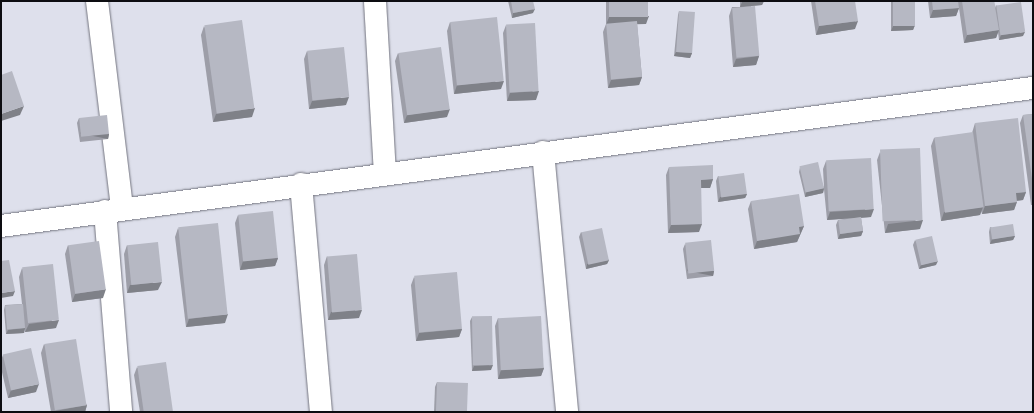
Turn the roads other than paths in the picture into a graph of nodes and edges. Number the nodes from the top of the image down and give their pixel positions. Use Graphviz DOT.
graph roads {
  1 [pos="97,1"];
  2 [pos="375,1"];
  3 [pos="1033,88"];
  4 [pos="543,152"];
  5 [pos="385,173"];
  6 [pos="300,184"];
  7 [pos="114,209"];
  8 [pos="1,226"];
  9 [pos="121,412"];
  10 [pos="321,412"];
  11 [pos="566,412"];
  1 -- 7 [label="street"];
  2 -- 5 [label="street"];
  3 -- 4 [label="street"];
  4 -- 5 [label="street"];
  4 -- 11 [label="street"];
  5 -- 6 [label="street"];
  6 -- 7 [label="street"];
  6 -- 10 [label="street"];
  7 -- 8 [label="street"];
  7 -- 9 [label="street"];
}
